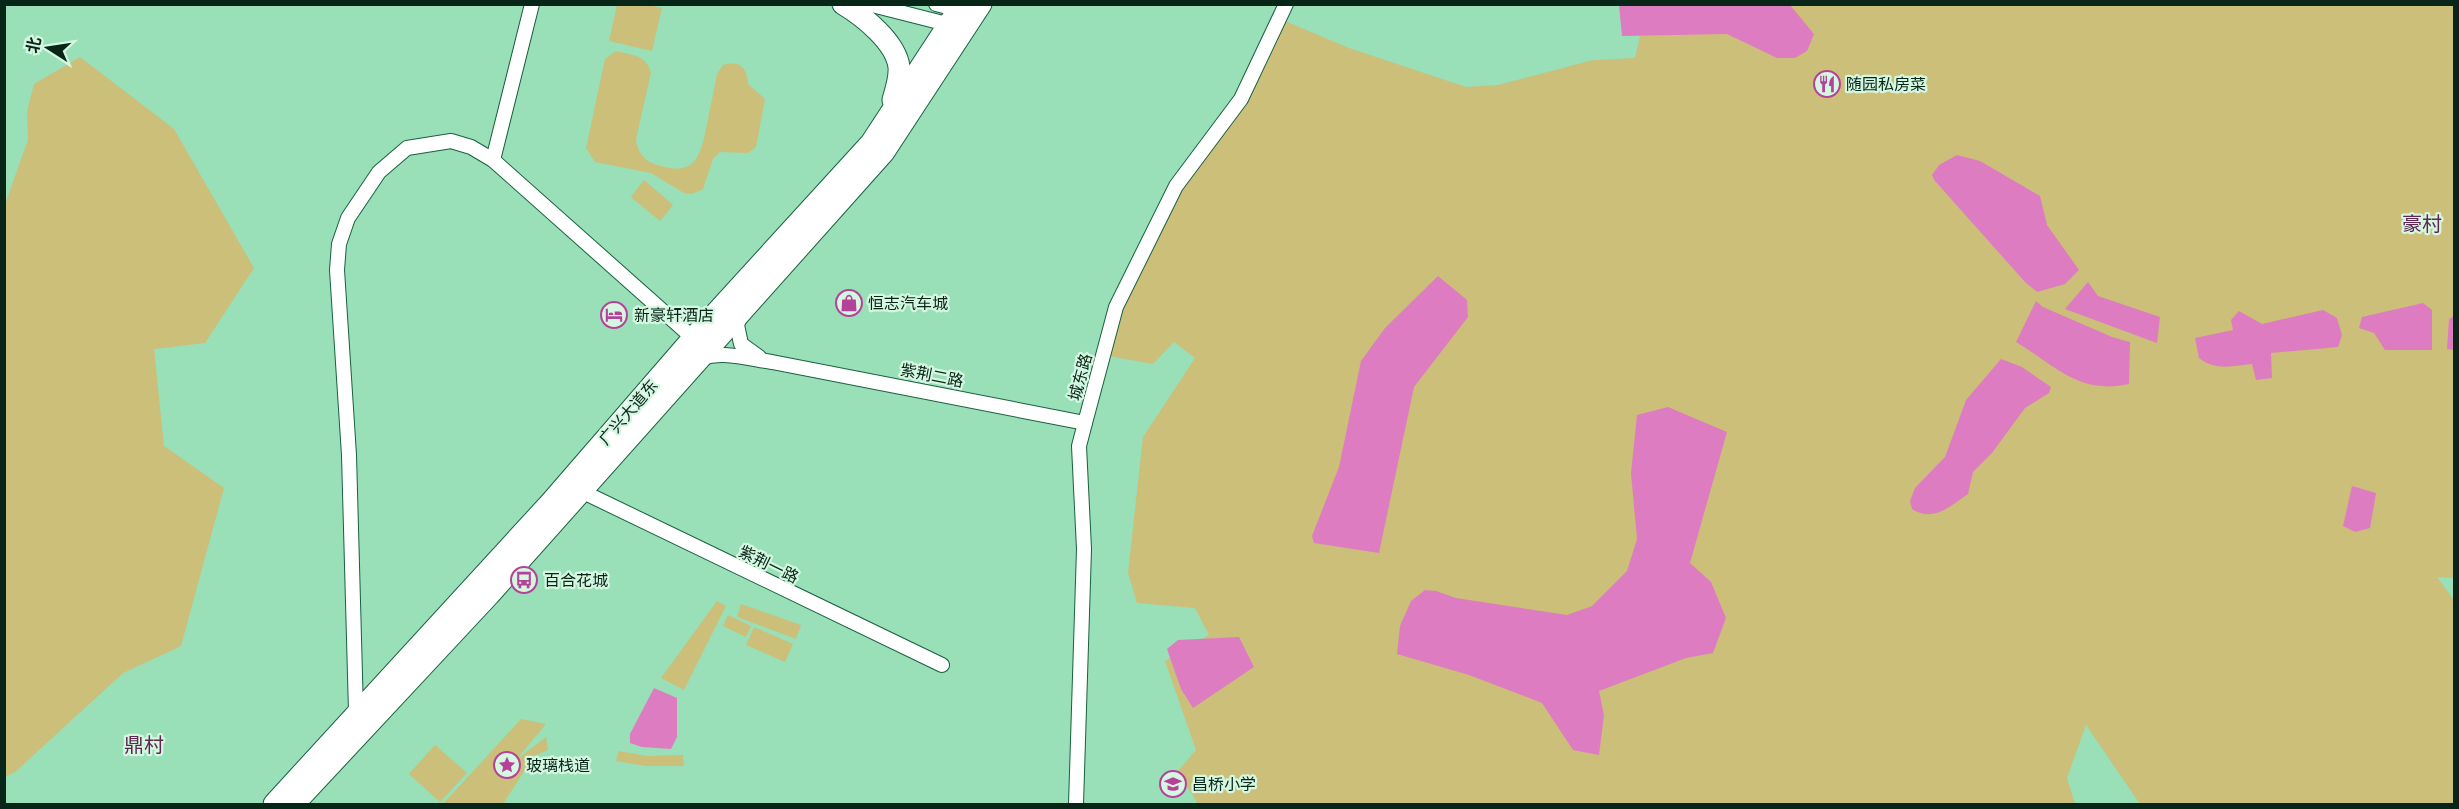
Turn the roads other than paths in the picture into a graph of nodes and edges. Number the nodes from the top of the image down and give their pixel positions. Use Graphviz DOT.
graph roads {
  1 [pos="532,4"];
  2 [pos="843,4"];
  3 [pos="868,4"];
  4 [pos="936,4"];
  5 [pos="981,4"];
  6 [pos="1286,4"];
  7 [pos="957,13"];
  8 [pos="887,116"];
  9 [pos="493,160"];
  10 [pos="744,307"];
  11 [pos="693,338"];
  12 [pos="694,362"];
  13 [pos="772,362"];
  14 [pos="1085,423"];
  15 [pos="581,492"];
  16 [pos="942,665"];
  17 [pos="356,712"];
  18 [pos="274,804"];
  19 [pos="294,804"];
  20 [pos="1076,804"];
  1 -- 9 [label="street"];
  2 -- 8 [label="highway"];
  3 -- 7 [label="street"];
  4 -- 7 [label="street"];
  5 -- 10 [label="highway, 广兴大道东"];
  6 -- 14 [label="street, 城东路"];
  7 -- 8 [label="highway, 广兴大道东"];
  8 -- 11 [label="highway, 广兴大道东"];
  9 -- 11 [label="street"];
  9 -- 17 [label="street"];
  10 -- 12 [label="highway, 广兴大道东"];
  10 -- 13 [label="street, 紫荆二路"];
  11 -- 17 [label="highway, 广兴大道东"];
  12 -- 13 [label="street, 紫荆二路"];
  12 -- 15 [label="highway, 广兴大道东"];
  13 -- 14 [label="street, 紫荆二路"];
  14 -- 20 [label="street, 城东路"];
  15 -- 16 [label="street, 紫荆一路"];
  15 -- 19 [label="highway, 广兴大道东"];
  17 -- 18 [label="highway, 广兴大道东"];
}
